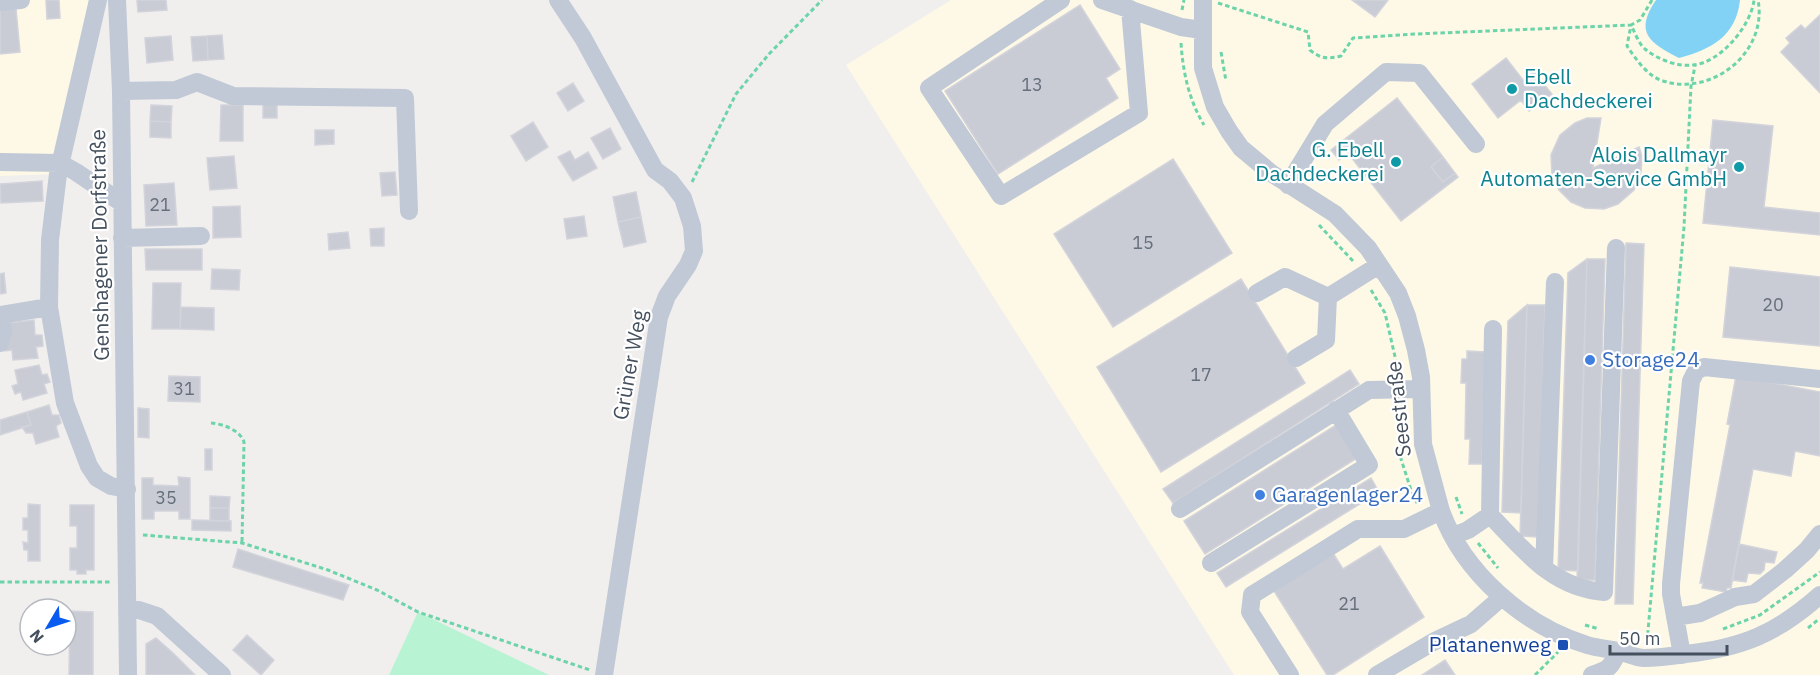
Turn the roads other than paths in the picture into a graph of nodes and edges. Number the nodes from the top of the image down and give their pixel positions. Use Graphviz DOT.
graph roads {
  1 [pos="21,0"];
  2 [pos="98,0"];
  3 [pos="117,0"];
  4 [pos="558,0"];
  5 [pos="1061,0"];
  6 [pos="1102,0"];
  7 [pos="1215,1"];
  8 [pos="0,2"];
  9 [pos="1130,9"];
  10 [pos="1202,30"];
  11 [pos="121,91"];
  12 [pos="1476,144"];
  13 [pos="0,162"];
  14 [pos="60,163"];
  15 [pos="1288,185"];
  16 [pos="122,203"];
  17 [pos="409,211"];
  18 [pos="201,236"];
  19 [pos="122,238"];
  20 [pos="1616,248"];
  21 [pos="1379,265"];
  22 [pos="1556,282"];
  23 [pos="1257,293"];
  24 [pos="1328,297"];
  25 [pos="49,307"];
  26 [pos="0,315"];
  27 [pos="1493,329"];
  28 [pos="0,344"];
  29 [pos="1296,358"];
  30 [pos="1820,379"];
  31 [pos="1421,389"];
  32 [pos="1336,410"];
  33 [pos="127,489"];
  34 [pos="1180,509"];
  35 [pos="1440,511"];
  36 [pos="1490,515"];
  37 [pos="1461,533"];
  38 [pos="1820,534"];
  39 [pos="1211,563"];
  40 [pos="1544,568"];
  41 [pos="1820,595"];
  42 [pos="1502,597"];
  43 [pos="129,610"];
  44 [pos="1675,617"];
  45 [pos="1680,647"];
  46 [pos="1618,651"];
  47 [pos="598,673"];
  48 [pos="128,675"];
  49 [pos="222,675"];
  50 [pos="1290,675"];
  51 [pos="1377,675"];
  52 [pos="1592,675"];
  1 -- 8 [label="street"];
  2 -- 14 [label="street, Genshagener Dorfstraße"];
  3 -- 11 [label="street, Genshagener Dorfstraße"];
  4 -- 47 [label="street, Grüner Weg"];
  5 -- 9 [label="street"];
  6 -- 9 [label="street"];
  7 -- 10 [label="street, Seestraße"];
  9 -- 10 [label="street"];
  10 -- 15 [label="street, Seestraße"];
  11 -- 16 [label="street, Genshagener Dorfstraße"];
  11 -- 17 [label="street"];
  12 -- 15 [label="street"];
  13 -- 14 [label="street"];
  14 -- 16 [label="street"];
  14 -- 25 [label="street, Genshagener Dorfstraße"];
  15 -- 21 [label="street, Seestraße"];
  16 -- 19 [label="street, Genshagener Dorfstraße"];
  18 -- 19 [label="street"];
  19 -- 33 [label="street, Genshagener Dorfstraße"];
  20 -- 40 [label="street"];
  21 -- 24 [label="street"];
  21 -- 31 [label="street, Seestraße"];
  22 -- 40 [label="street"];
  23 -- 24 [label="street"];
  24 -- 29 [label="street"];
  25 -- 26 [label="street"];
  25 -- 33 [label="street, Genshagener Dorfstraße"];
  26 -- 28 [label="street"];
  27 -- 36 [label="street"];
  30 -- 44 [label="street"];
  31 -- 32 [label="street"];
  31 -- 35 [label="street, Seestraße"];
  32 -- 34 [label="street"];
  32 -- 39 [label="street"];
  33 -- 43 [label="street, Genshagener Dorfstraße"];
  35 -- 37 [label="street, Seestraße"];
  35 -- 50 [label="street"];
  36 -- 37 [label="street"];
  36 -- 40 [label="street"];
  37 -- 42 [label="street, Seestraße"];
  38 -- 44 [label="street"];
  41 -- 45 [label="street, Seestraße"];
  42 -- 46 [label="street, Seestraße"];
  42 -- 51 [label="street"];
  43 -- 48 [label="street, Genshagener Dorfstraße"];
  43 -- 49 [label="street"];
  44 -- 45 [label="street"];
  45 -- 46 [label="street, Seestraße"];
  46 -- 52 [label="street"];
}
